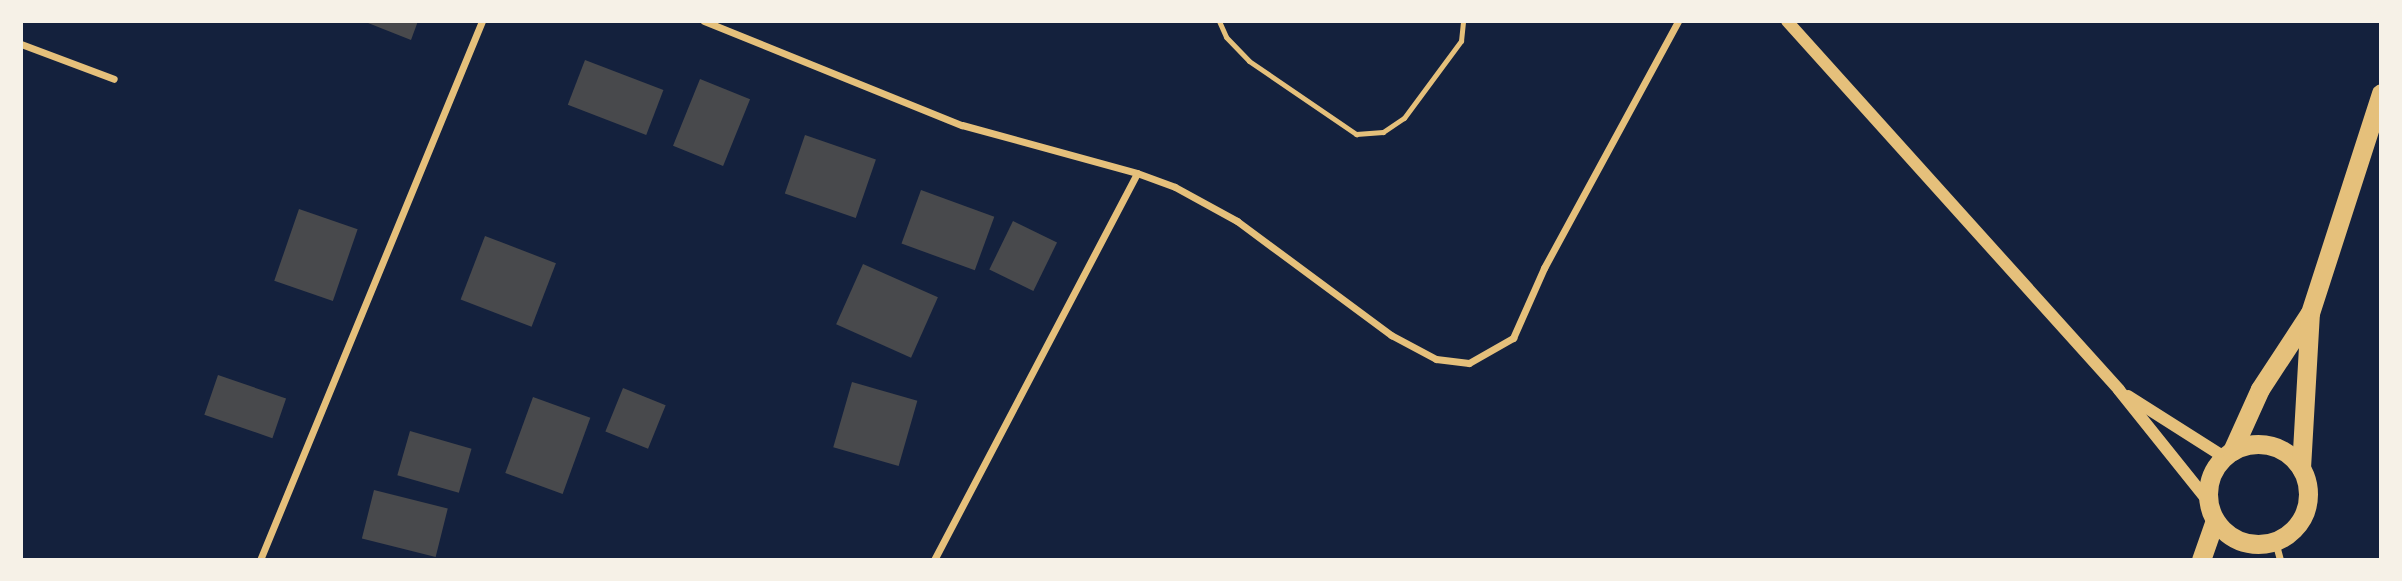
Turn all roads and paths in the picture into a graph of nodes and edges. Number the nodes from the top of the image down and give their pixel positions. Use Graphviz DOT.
graph roads {
  1 [pos="482,21"];
  2 [pos="704,21"];
  3 [pos="1219,21"];
  4 [pos="1464,21"];
  5 [pos="1678,21"];
  6 [pos="1787,21"];
  7 [pos="21,44"];
  8 [pos="114,79"];
  9 [pos="2381,93"];
  10 [pos="1137,173"];
  11 [pos="2310,313"];
  12 [pos="2119,390"];
  13 [pos="2228,454"];
  14 [pos="2301,468"];
  15 [pos="2211,511"];
  16 [pos="2273,548"];
  17 [pos="260,560"];
  18 [pos="934,560"];
  19 [pos="2201,560"];
  20 [pos="2252,560"];
  1 -- 17 [label="street"];
  2 -- 10 [label="street"];
  3 -- 4 [label="lane"];
  5 -- 10 [label="street"];
  6 -- 12 [label="street"];
  7 -- 8 [label="street"];
  9 -- 11 [label="highway"];
  10 -- 18 [label="street"];
  11 -- 13 [label="highway"];
  11 -- 14 [label="highway"];
  12 -- 13 [label="street"];
  12 -- 15 [label="street"];
  13 -- 14 [label="highway"];
  13 -- 15 [label="highway"];
  14 -- 16 [label="highway"];
  15 -- 16 [label="highway"];
  15 -- 19 [label="highway"];
  16 -- 20 [label="highway"];
}
